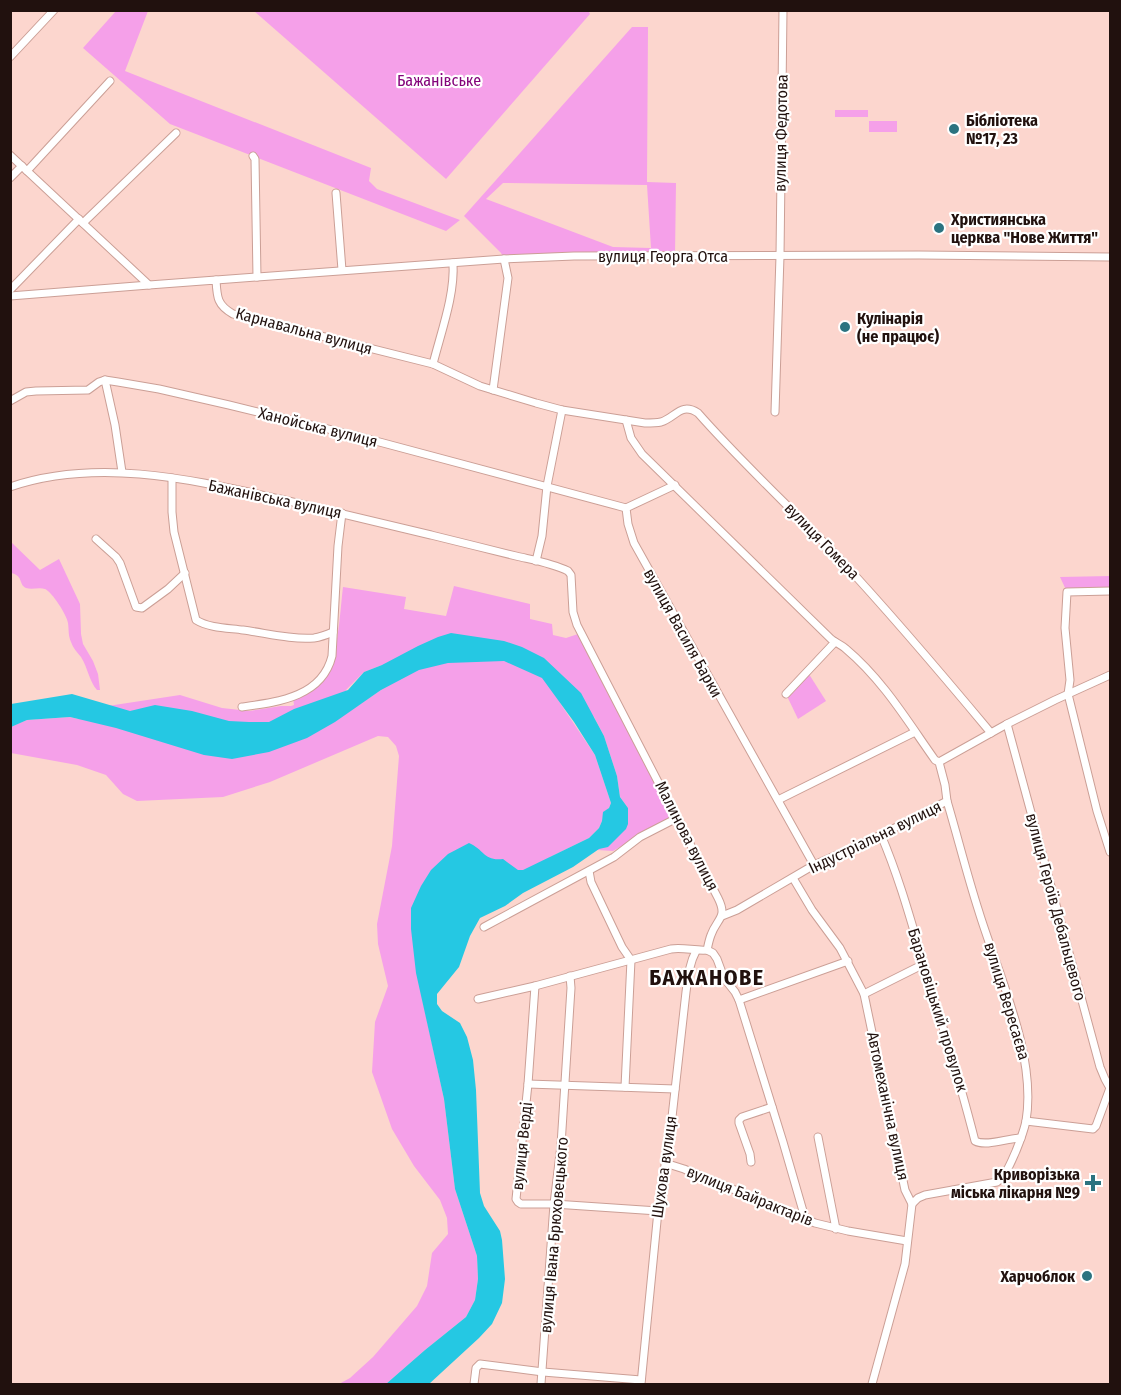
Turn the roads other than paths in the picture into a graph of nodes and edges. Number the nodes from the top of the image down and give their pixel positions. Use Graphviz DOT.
graph roads {
  1 [pos="54,10"];
  2 [pos="783,10"];
  3 [pos="10,57"];
  4 [pos="110,81"];
  5 [pos="176,133"];
  6 [pos="10,155"];
  7 [pos="253,156"];
  8 [pos="24,168"];
  9 [pos="10,178"];
  10 [pos="336,193"];
  11 [pos="81,221"];
  12 [pos="780,256"];
  13 [pos="1110,257"];
  14 [pos="504,259"];
  15 [pos="453,263"];
  16 [pos="342,270"];
  17 [pos="257,277"];
  18 [pos="216,280"];
  19 [pos="149,285"];
  20 [pos="10,290"];
  21 [pos="10,296"];
  22 [pos="433,364"];
  23 [pos="105,380"];
  24 [pos="493,390"];
  25 [pos="10,401"];
  26 [pos="562,410"];
  27 [pos="775,412"];
  28 [pos="626,420"];
  29 [pos="122,472"];
  30 [pos="172,478"];
  31 [pos="675,485"];
  32 [pos="547,486"];
  33 [pos="10,487"];
  34 [pos="626,508"];
  35 [pos="342,513"];
  36 [pos="96,539"];
  37 [pos="536,561"];
  38 [pos="185,573"];
  39 [pos="1110,591"];
  40 [pos="333,632"];
  41 [pos="835,642"];
  42 [pos="1110,675"];
  43 [pos="786,694"];
  44 [pos="1068,694"];
  45 [pos="242,708"];
  46 [pos="1007,724"];
  47 [pos="915,732"];
  48 [pos="991,733"];
  49 [pos="939,762"];
  50 [pos="778,800"];
  51 [pos="947,801"];
  52 [pos="676,818"];
  53 [pos="881,835"];
  54 [pos="1110,852"];
  55 [pos="814,865"];
  56 [pos="589,871"];
  57 [pos="793,878"];
  58 [pos="722,916"];
  59 [pos="484,927"];
  60 [pos="696,951"];
  61 [pos="708,951"];
  62 [pos="631,960"];
  63 [pos="848,961"];
  64 [pos="924,964"];
  65 [pos="570,976"];
  66 [pos="535,986"];
  67 [pos="864,994"];
  68 [pos="478,999"];
  69 [pos="739,1000"];
  70 [pos="528,1084"];
  71 [pos="566,1085"];
  72 [pos="625,1086"];
  73 [pos="1110,1088"];
  74 [pos="675,1089"];
  75 [pos="772,1107"];
  76 [pos="1026,1121"];
  77 [pos="818,1137"];
  78 [pos="1021,1138"];
  79 [pos="751,1162"];
  80 [pos="665,1163"];
  81 [pos="554,1204"];
  82 [pos="912,1204"];
  83 [pos="658,1211"];
  84 [pos="805,1218"];
  85 [pos="836,1229"];
  86 [pos="907,1241"];
  87 [pos="543,1372"];
  88 [pos="641,1382"];
  89 [pos="474,1384"];
  90 [pos="542,1384"];
  91 [pos="872,1384"];
  1 -- 3 [label="street"];
  2 -- 12 [label="street, вулиця Федотова"];
  4 -- 8 [label="street"];
  5 -- 11 [label="street"];
  6 -- 8 [label="street"];
  7 -- 17 [label="street"];
  8 -- 9 [label="street"];
  8 -- 11 [label="street"];
  10 -- 16 [label="street"];
  11 -- 19 [label="street"];
  11 -- 20 [label="street"];
  12 -- 13 [label="street, вулиця Георга Отса"];
  12 -- 14 [label="street, вулиця Георга Отса"];
  12 -- 27 [label="street, вулиця Федотова"];
  14 -- 15 [label="street, вулиця Георга Отса"];
  14 -- 24 [label="street"];
  15 -- 16 [label="street, вулиця Георга Отса"];
  15 -- 22 [label="street"];
  16 -- 17 [label="street, вулиця Георга Отса"];
  17 -- 18 [label="street, вулиця Георга Отса"];
  18 -- 19 [label="street"];
  18 -- 22 [label="street, Карнавальна вулиця"];
  19 -- 21 [label="street"];
  22 -- 24 [label="street, Карнавальна вулиця"];
  23 -- 25 [label="street"];
  23 -- 29 [label="street"];
  23 -- 32 [label="street, Ханойська вулиця"];
  24 -- 26 [label="street, Карнавальна вулиця"];
  26 -- 28 [label="street, Карнавальна вулиця"];
  26 -- 32 [label="street"];
  28 -- 31 [label="street, Індустріальна вулиця"];
  28 -- 48 [label="street, вулиця Гомера"];
  29 -- 30 [label="street, Бажанівська вулиця"];
  29 -- 33 [label="street, Бажанівська вулиця"];
  30 -- 35 [label="street, Бажанівська вулиця"];
  30 -- 38 [label="street"];
  31 -- 34 [label="street"];
  31 -- 41 [label="street, Індустріальна вулиця"];
  32 -- 34 [label="street, Ханойська вулиця"];
  32 -- 37 [label="street"];
  34 -- 50 [label="street, вулиця Василя Барки"];
  35 -- 37 [label="street, Бажанівська вулиця"];
  35 -- 40 [label="street"];
  36 -- 38 [label="street"];
  37 -- 52 [label="street, Малинова вулиця"];
  38 -- 40 [label="street"];
  39 -- 44 [label="street"];
  40 -- 45 [label="street"];
  41 -- 43 [label="street"];
  41 -- 47 [label="street, Індустріальна вулиця"];
  42 -- 44 [label="street"];
  44 -- 46 [label="street"];
  44 -- 54 [label="street"];
  46 -- 48 [label="street"];
  46 -- 73 [label="street, вулиця Героїв Дебальцевого"];
  47 -- 49 [label="street, Індустріальна вулиця"];
  47 -- 50 [label="street"];
  48 -- 49 [label="street"];
  49 -- 51 [label="street, Індустріальна вулиця"];
  50 -- 55 [label="street, вулиця Василя Барки"];
  51 -- 53 [label="street, Індустріальна вулиця"];
  51 -- 76 [label="street, вулиця Вересаєва"];
  52 -- 56 [label="street"];
  52 -- 58 [label="street, Малинова вулиця"];
  53 -- 55 [label="street, Індустріальна вулиця"];
  53 -- 64 [label="street, Барановіцький провулок"];
  55 -- 57 [label="street, Індустріальна вулиця"];
  56 -- 59 [label="street"];
  56 -- 62 [label="street"];
  57 -- 58 [label="street, Індустріальна вулиця"];
  57 -- 63 [label="street, Автомеханічна вулиця"];
  58 -- 61 [label="street"];
  60 -- 61 [label="street"];
  60 -- 62 [label="street"];
  60 -- 74 [label="street, Шухова вулиця"];
  61 -- 69 [label="street"];
  62 -- 65 [label="street"];
  62 -- 72 [label="street"];
  63 -- 67 [label="street, Автомеханічна вулиця"];
  63 -- 69 [label="street"];
  64 -- 67 [label="street"];
  64 -- 78 [label="street, Барановіцький провулок"];
  65 -- 66 [label="street"];
  65 -- 71 [label="street, вулиця Івана Брюховецького"];
  66 -- 68 [label="street"];
  66 -- 70 [label="street, вулиця Верді"];
  67 -- 82 [label="street, Автомеханічна вулиця"];
  69 -- 75 [label="street"];
  70 -- 71 [label="street"];
  70 -- 81 [label="street, вулиця Верді"];
  71 -- 72 [label="street"];
  71 -- 81 [label="street, вулиця Івана Брюховецького"];
  72 -- 74 [label="street"];
  73 -- 76 [label="street"];
  74 -- 80 [label="street, Шухова вулиця"];
  75 -- 79 [label="street"];
  75 -- 84 [label="street"];
  76 -- 78 [label="street, вулиця Вересаєва"];
  77 -- 85 [label="street, вулиця Байрактарів"];
  78 -- 82 [label="street, вулиця Вересаєва"];
  80 -- 83 [label="street, Шухова вулиця"];
  80 -- 84 [label="street, вулиця Байрактарів"];
  81 -- 83 [label="street, вулиця Верді"];
  81 -- 87 [label="street, вулиця Івана Брюховецького"];
  82 -- 86 [label="street, Автомеханічна вулиця"];
  83 -- 88 [label="street, Шухова вулиця"];
  84 -- 85 [label="street, вулиця Байрактарів"];
  85 -- 86 [label="street, вулиця Байрактарів"];
  86 -- 91 [label="street, Автомеханічна вулиця"];
  87 -- 88 [label="street"];
  87 -- 89 [label="street"];
  87 -- 90 [label="street, вулиця Івана Брюховецького"];
}
